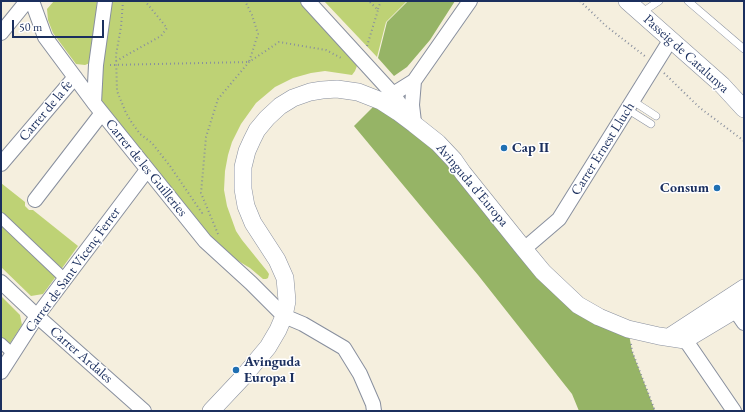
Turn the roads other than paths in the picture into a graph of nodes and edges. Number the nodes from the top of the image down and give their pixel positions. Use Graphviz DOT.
graph roads {
  1 [pos="27,1"];
  2 [pos="32,1"];
  3 [pos="105,1"];
  4 [pos="308,1"];
  5 [pos="470,1"];
  6 [pos="627,1"];
  7 [pos="659,1"];
  8 [pos="688,1"];
  9 [pos="641,12"];
  10 [pos="1,33"];
  11 [pos="671,39"];
  12 [pos="744,49"];
  13 [pos="75,77"];
  14 [pos="414,81"];
  15 [pos="722,85"];
  16 [pos="744,96"];
  17 [pos="387,98"];
  18 [pos="630,105"];
  19 [pos="98,108"];
  20 [pos="744,109"];
  21 [pos="656,116"];
  22 [pos="414,124"];
  23 [pos="651,124"];
  24 [pos="1,164"];
  25 [pos="147,170"];
  26 [pos="35,200"];
  27 [pos="1,218"];
  28 [pos="524,249"];
  29 [pos="65,279"];
  30 [pos="1,282"];
  31 [pos="744,288"];
  32 [pos="741,312"];
  33 [pos="37,316"];
  34 [pos="284,316"];
  35 [pos="673,336"];
  36 [pos="1,343"];
  37 [pos="13,354"];
  38 [pos="1,372"];
  39 [pos="144,411"];
  40 [pos="212,411"];
  41 [pos="374,411"];
  42 [pos="734,411"];
  1 -- 10 [label="street"];
  2 -- 13 [label="street, Carrer de les Guilleries"];
  3 -- 19 [label="street"];
  4 -- 17 [label="street"];
  5 -- 14 [label="street"];
  6 -- 9 [label="street, Passeig de Catalunya"];
  7 -- 9 [label="lane"];
  8 -- 12 [label="lane"];
  9 -- 11 [label="street, Passeig de Catalunya"];
  11 -- 15 [label="street, Passeig de Catalunya"];
  11 -- 18 [label="street, Carrer Ernest Lluch"];
  13 -- 19 [label="street, Carrer de les Guilleries"];
  13 -- 24 [label="street, Carrer de la fe"];
  14 -- 17 [label="street"];
  14 -- 22 [label="street"];
  15 -- 16 [label="street"];
  15 -- 20 [label="street, Passeig de Catalunya"];
  17 -- 22 [label="street, Avinguda d'Europa"];
  17 -- 34 [label="street, Avinguda d'Europa"];
  18 -- 21 [label="lane"];
  18 -- 23 [label="lane"];
  18 -- 28 [label="street, Carrer Ernest Lluch"];
  19 -- 25 [label="street, Carrer de les Guilleries"];
  19 -- 26 [label="street"];
  22 -- 28 [label="street, Avinguda d'Europa"];
  25 -- 29 [label="street, Carrer de Sant Vicenç Ferrer"];
  25 -- 34 [label="street, Carrer de les Guilleries"];
  27 -- 29 [label="street"];
  28 -- 35 [label="street, Avinguda d'Europa"];
  29 -- 33 [label="street, Carrer de Sant Vicenç Ferrer"];
  30 -- 33 [label="street, Carrer Ardales"];
  31 -- 35 [label="street"];
  32 -- 35 [label="street"];
  33 -- 37 [label="street, Carrer de Sant Vicenç Ferrer"];
  33 -- 39 [label="street, Carrer Ardales"];
  34 -- 40 [label="street, Avinguda d'Europa"];
  34 -- 41 [label="street"];
  35 -- 42 [label="street"];
  36 -- 37 [label="street"];
  37 -- 38 [label="street, Carrer de Sant Vicenç Ferrer"];
}
